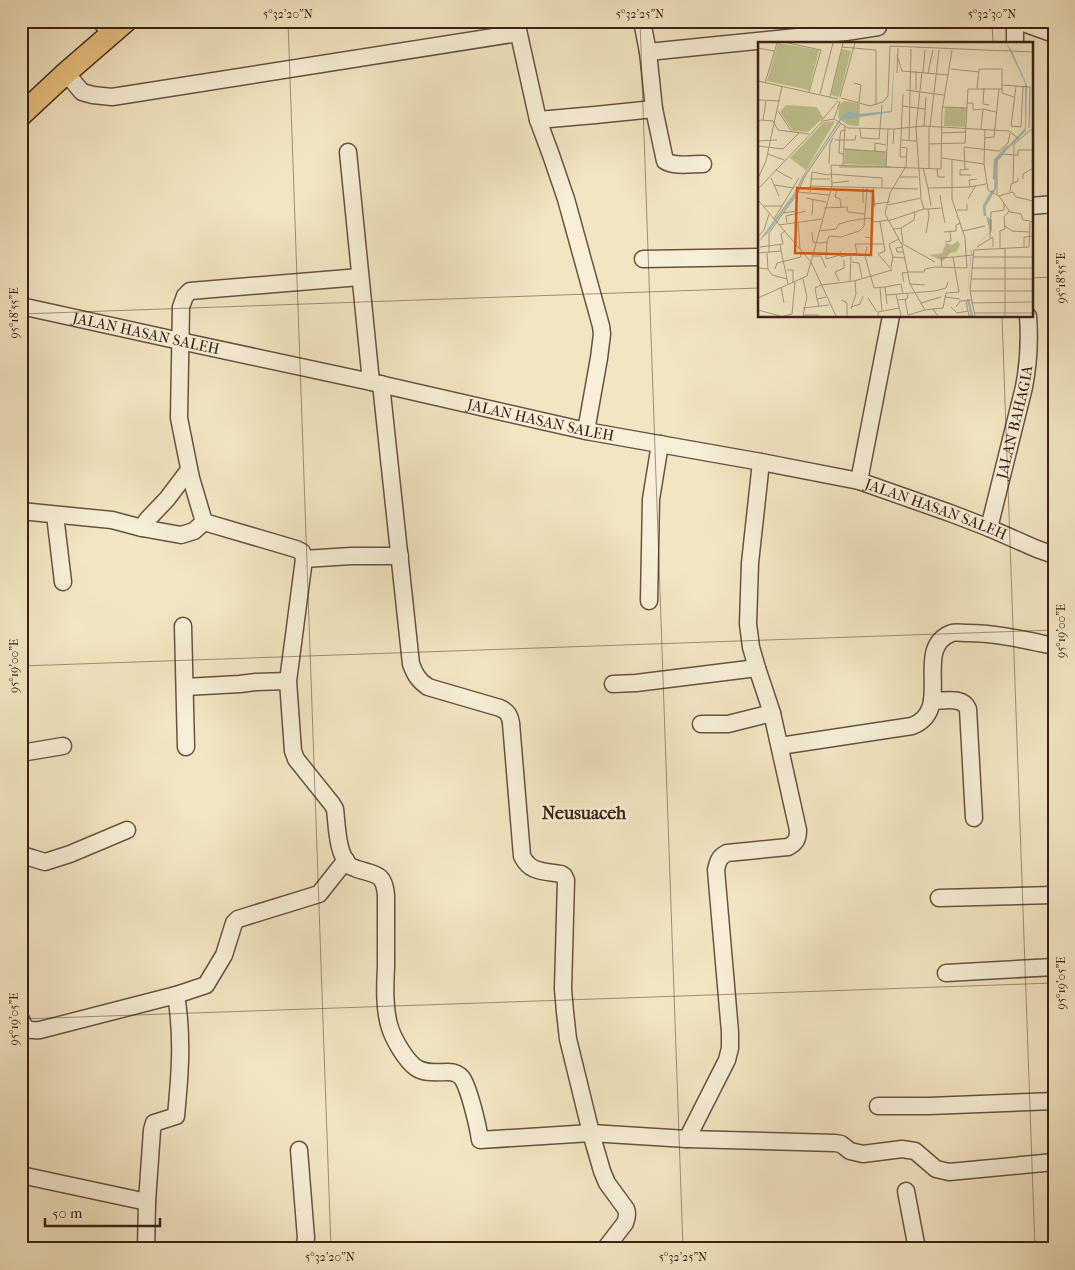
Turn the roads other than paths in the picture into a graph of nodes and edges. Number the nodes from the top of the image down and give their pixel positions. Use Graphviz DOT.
graph roads {
  1 [pos="642,21"];
  2 [pos="877,21"];
  3 [pos="1016,21"];
  4 [pos="113,25"];
  5 [pos="517,27"];
  6 [pos="1054,34"];
  7 [pos="1015,42"];
  8 [pos="648,52"];
  9 [pos="66,73"];
  10 [pos="23,107"];
  11 [pos="654,109"];
  12 [pos="538,120"];
  13 [pos="348,152"];
  14 [pos="703,164"];
  15 [pos="1054,204"];
  16 [pos="1032,206"];
  17 [pos="758,257"];
  18 [pos="643,259"];
  19 [pos="360,277"];
  20 [pos="21,306"];
  21 [pos="891,318"];
  22 [pos="1028,318"];
  23 [pos="180,341"];
  24 [pos="376,383"];
  25 [pos="586,430"];
  26 [pos="660,444"];
  27 [pos="761,462"];
  28 [pos="189,470"];
  29 [pos="859,481"];
  30 [pos="21,512"];
  31 [pos="55,515"];
  32 [pos="204,522"];
  33 [pos="142,528"];
  34 [pos="989,528"];
  35 [pos="1054,555"];
  36 [pos="400,556"];
  37 [pos="304,558"];
  38 [pos="64,582"];
  39 [pos="649,601"];
  40 [pos="183,626"];
  41 [pos="1054,646"];
  42 [pos="757,668"];
  43 [pos="288,681"];
  44 [pos="613,684"];
  45 [pos="184,687"];
  46 [pos="932,701"];
  47 [pos="772,713"];
  48 [pos="701,724"];
  49 [pos="63,746"];
  50 [pos="780,746"];
  51 [pos="186,747"];
  52 [pos="21,753"];
  53 [pos="974,818"];
  54 [pos="127,830"];
  55 [pos="21,856"];
  56 [pos="346,860"];
  57 [pos="1054,895"];
  58 [pos="939,898"];
  59 [pos="1054,967"];
  60 [pos="946,973"];
  61 [pos="176,995"];
  62 [pos="21,1019"];
  63 [pos="1054,1101"];
  64 [pos="878,1106"];
  65 [pos="591,1133"];
  66 [pos="687,1139"];
  67 [pos="299,1150"];
  68 [pos="1054,1162"];
  69 [pos="21,1175"];
  70 [pos="906,1191"];
  71 [pos="147,1202"];
  72 [pos="146,1249"];
  73 [pos="304,1249"];
  74 [pos="605,1249"];
  75 [pos="917,1249"];
  1 -- 8 [label="street"];
  2 -- 8 [label="street"];
  3 -- 6 [label="street"];
  3 -- 7 [label="street"];
  4 -- 9 [label="main road"];
  5 -- 9 [label="street"];
  5 -- 12 [label="street"];
  8 -- 11 [label="street"];
  9 -- 10 [label="main road"];
  11 -- 12 [label="street"];
  11 -- 14 [label="street"];
  12 -- 25 [label="street"];
  13 -- 19 [label="street"];
  15 -- 16 [label="street"];
  17 -- 18 [label="street"];
  19 -- 23 [label="street"];
  19 -- 24 [label="street"];
  20 -- 23 [label="street, JALAN HASAN SALEH"];
  21 -- 29 [label="street"];
  22 -- 34 [label="street, JALAN BAHAGIA"];
  23 -- 24 [label="street, JALAN HASAN SALEH"];
  23 -- 28 [label="street"];
  24 -- 25 [label="street, JALAN HASAN SALEH"];
  24 -- 36 [label="street"];
  25 -- 26 [label="street, JALAN HASAN SALEH"];
  26 -- 27 [label="street, JALAN HASAN SALEH"];
  26 -- 39 [label="street"];
  27 -- 29 [label="street, JALAN HASAN SALEH"];
  27 -- 42 [label="street"];
  28 -- 32 [label="street"];
  28 -- 33 [label="street"];
  29 -- 34 [label="street, JALAN HASAN SALEH"];
  30 -- 31 [label="street"];
  31 -- 33 [label="street"];
  31 -- 38 [label="street"];
  32 -- 33 [label="street"];
  32 -- 37 [label="street"];
  34 -- 35 [label="street, JALAN HASAN SALEH"];
  36 -- 37 [label="street"];
  36 -- 65 [label="street"];
  37 -- 43 [label="street"];
  40 -- 45 [label="street"];
  41 -- 46 [label="street"];
  42 -- 44 [label="street"];
  42 -- 47 [label="street"];
  43 -- 45 [label="street"];
  43 -- 56 [label="street"];
  45 -- 51 [label="street"];
  46 -- 50 [label="street"];
  46 -- 53 [label="street"];
  47 -- 48 [label="street"];
  47 -- 50 [label="street"];
  49 -- 52 [label="street"];
  50 -- 66 [label="street"];
  54 -- 55 [label="street"];
  56 -- 61 [label="street"];
  56 -- 65 [label="street"];
  57 -- 58 [label="street"];
  59 -- 60 [label="street"];
  61 -- 62 [label="street"];
  61 -- 71 [label="street"];
  63 -- 64 [label="street"];
  65 -- 66 [label="street"];
  65 -- 74 [label="street"];
  66 -- 68 [label="street"];
  67 -- 73 [label="street"];
  69 -- 71 [label="street"];
  70 -- 75 [label="street"];
  71 -- 72 [label="street"];
}
